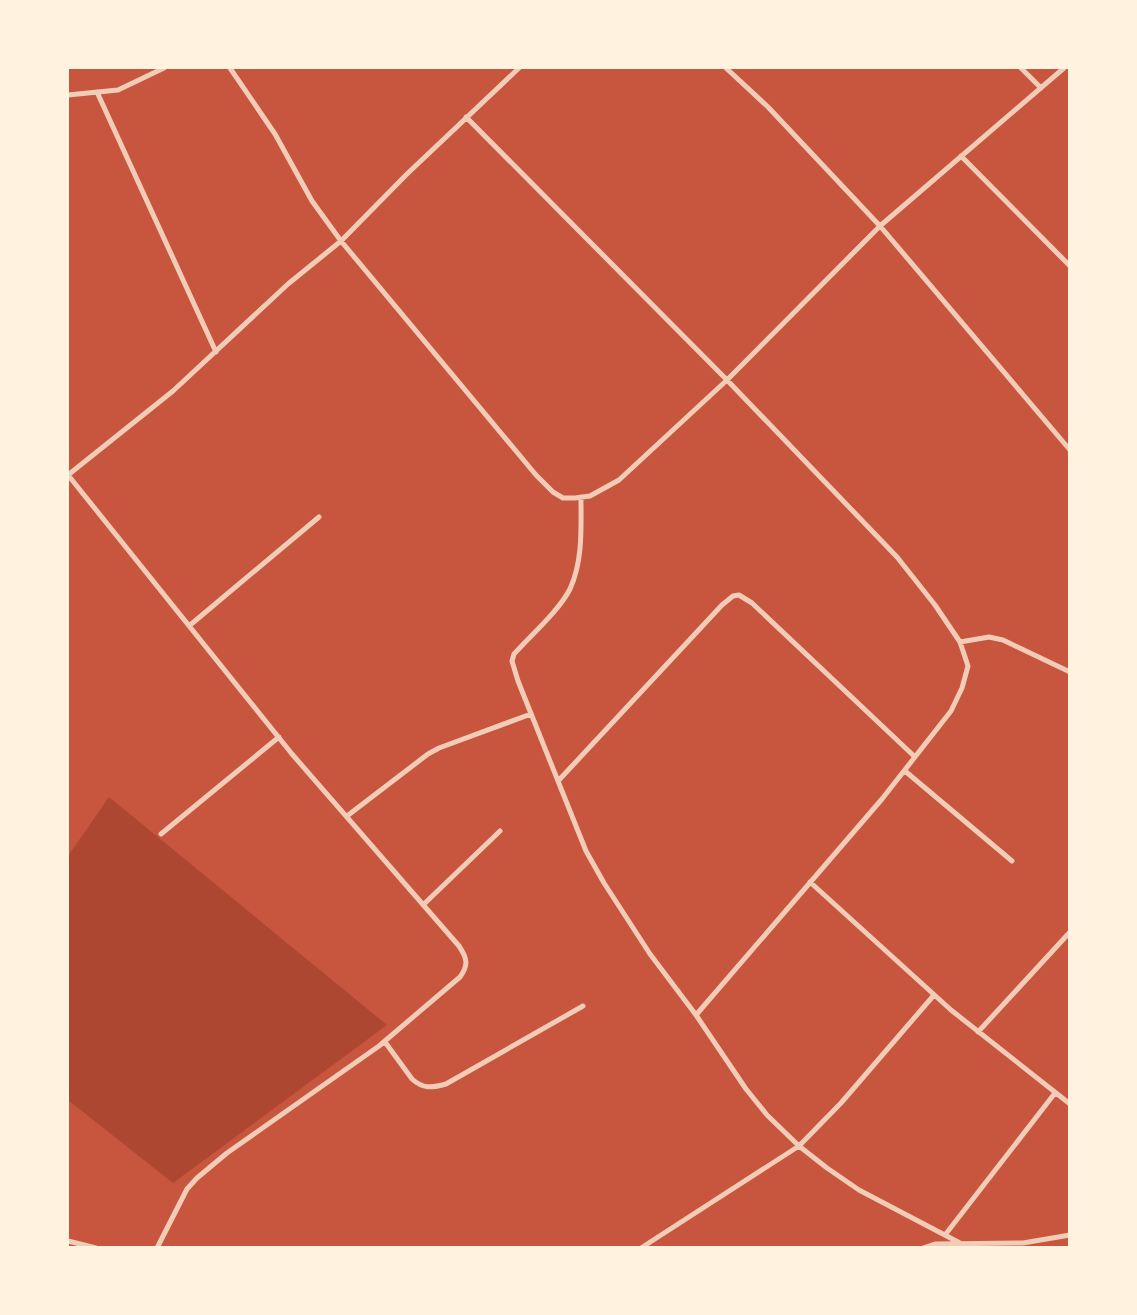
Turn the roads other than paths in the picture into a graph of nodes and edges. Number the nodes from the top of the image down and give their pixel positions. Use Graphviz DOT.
graph roads {
  1 [pos="164,68"];
  2 [pos="230,68"];
  3 [pos="519,68"];
  4 [pos="726,68"];
  5 [pos="1021,68"];
  6 [pos="1064,68"];
  7 [pos="1041,88"];
  8 [pos="97,92"];
  9 [pos="68,95"];
  10 [pos="466,117"];
  11 [pos="961,156"];
  12 [pos="880,226"];
  13 [pos="340,241"];
  14 [pos="1070,266"];
  15 [pos="216,352"];
  16 [pos="726,380"];
  17 [pos="1070,450"];
  18 [pos="68,475"];
  19 [pos="581,497"];
  20 [pos="319,518"];
  21 [pos="188,626"];
  22 [pos="960,642"];
  23 [pos="1070,672"];
  24 [pos="531,714"];
  25 [pos="279,737"];
  26 [pos="915,757"];
  27 [pos="905,771"];
  28 [pos="559,780"];
  29 [pos="347,816"];
  30 [pos="500,831"];
  31 [pos="161,834"];
  32 [pos="1012,861"];
  33 [pos="810,882"];
  34 [pos="423,905"];
  35 [pos="1070,932"];
  36 [pos="934,995"];
  37 [pos="583,1006"];
  38 [pos="696,1015"];
  39 [pos="978,1032"];
  40 [pos="385,1042"];
  41 [pos="1055,1093"];
  42 [pos="1070,1104"];
  43 [pos="799,1146"];
  44 [pos="945,1235"];
  45 [pos="1070,1235"];
  46 [pos="68,1241"];
  47 [pos="960,1244"];
  48 [pos="937,1246"];
  49 [pos="96,1248"];
  50 [pos="157,1248"];
  51 [pos="642,1248"];
  52 [pos="923,1248"];
  1 -- 8 [label="street"];
  2 -- 13 [label="street"];
  3 -- 10 [label="street"];
  4 -- 12 [label="street"];
  5 -- 7 [label="street"];
  6 -- 7 [label="street"];
  7 -- 11 [label="street"];
  8 -- 9 [label="street"];
  8 -- 15 [label="street"];
  10 -- 13 [label="street"];
  10 -- 16 [label="street"];
  11 -- 12 [label="street"];
  11 -- 14 [label="street"];
  12 -- 16 [label="street"];
  12 -- 17 [label="street"];
  13 -- 15 [label="street"];
  13 -- 19 [label="street"];
  15 -- 18 [label="street"];
  16 -- 19 [label="street"];
  16 -- 22 [label="street"];
  18 -- 21 [label="street"];
  19 -- 24 [label="street"];
  20 -- 21 [label="street"];
  21 -- 25 [label="street"];
  22 -- 23 [label="street"];
  22 -- 26 [label="street"];
  24 -- 28 [label="street"];
  24 -- 29 [label="street"];
  25 -- 29 [label="street"];
  25 -- 31 [label="street"];
  26 -- 27 [label="street"];
  26 -- 28 [label="street"];
  27 -- 32 [label="street"];
  27 -- 33 [label="street"];
  28 -- 38 [label="street"];
  29 -- 34 [label="street"];
  30 -- 34 [label="street"];
  33 -- 36 [label="street"];
  33 -- 38 [label="street"];
  34 -- 40 [label="street"];
  35 -- 39 [label="street"];
  36 -- 39 [label="street"];
  36 -- 43 [label="street"];
  37 -- 40 [label="street"];
  38 -- 43 [label="street"];
  39 -- 41 [label="street"];
  40 -- 50 [label="street"];
  41 -- 42 [label="street"];
  41 -- 44 [label="street"];
  43 -- 44 [label="street"];
  43 -- 51 [label="street"];
  44 -- 47 [label="street"];
  45 -- 47 [label="street"];
  46 -- 49 [label="street"];
  47 -- 48 [label="street"];
  48 -- 52 [label="street"];
}
